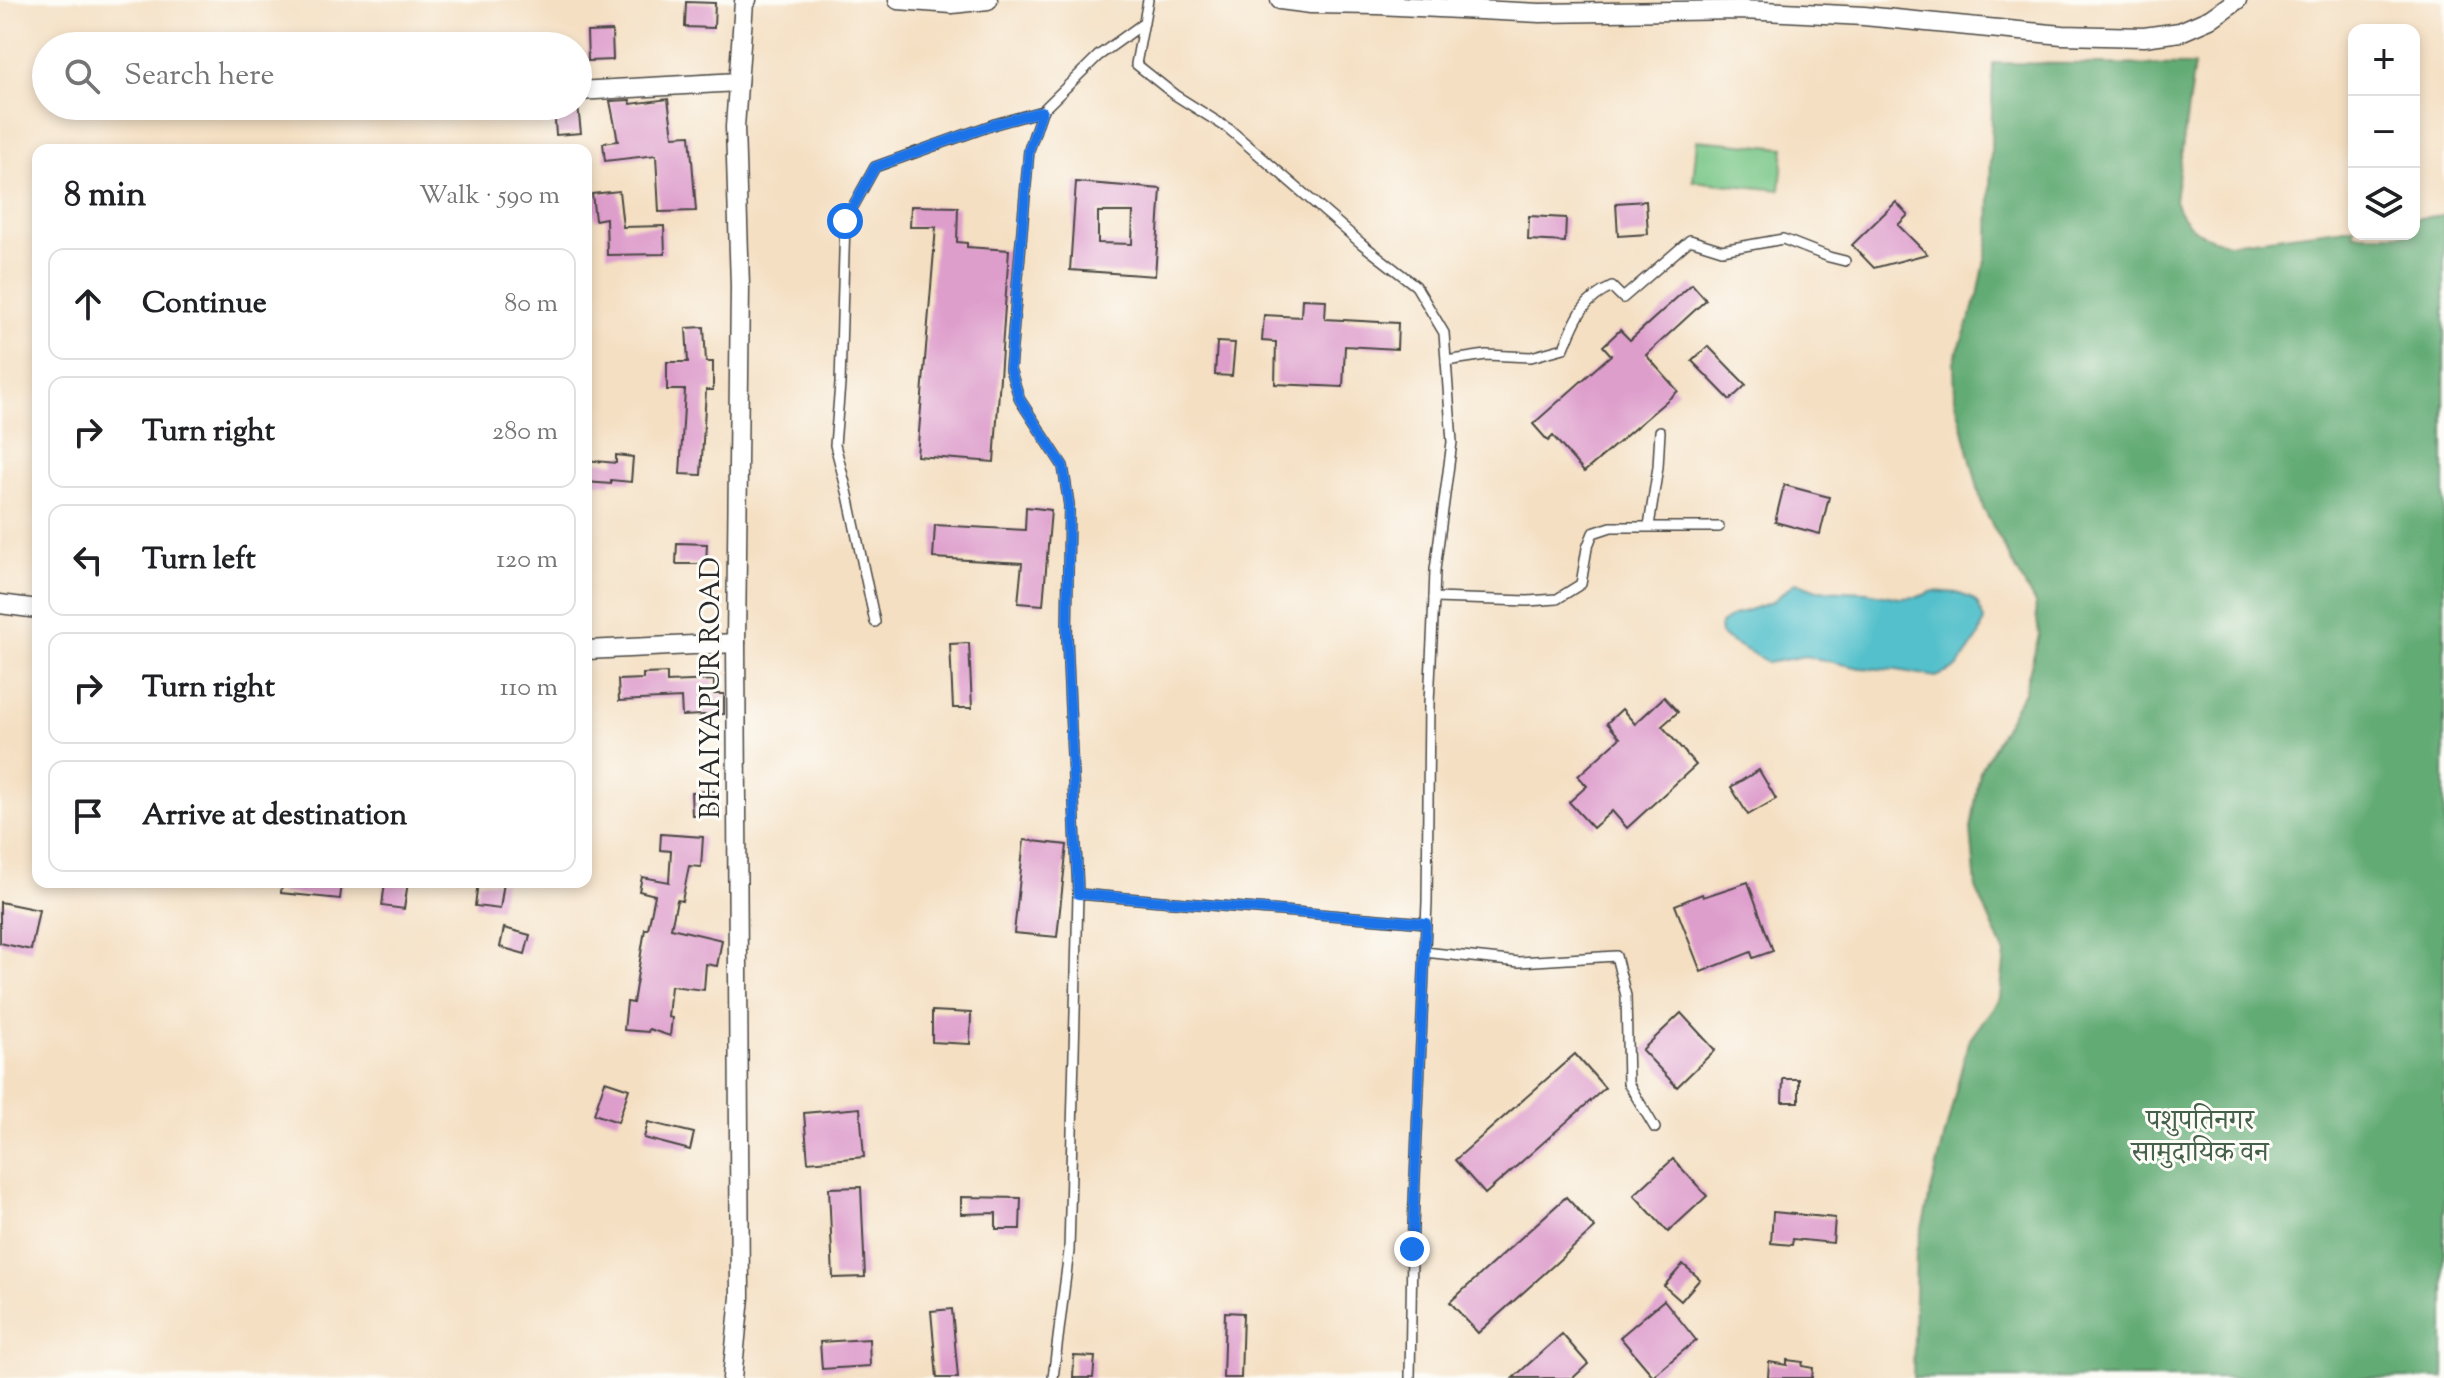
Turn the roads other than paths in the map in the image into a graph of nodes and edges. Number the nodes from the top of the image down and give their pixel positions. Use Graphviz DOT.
graph roads {
  1 [pos="747,0"];
  2 [pos="898,0"];
  3 [pos="988,0"];
  4 [pos="1148,0"];
  5 [pos="1280,0"];
  6 [pos="2237,0"];
  7 [pos="1378,2"];
  8 [pos="1144,23"];
  9 [pos="738,82"];
  10 [pos="592,90"];
  11 [pos="1042,111"];
  12 [pos="1845,261"];
  13 [pos="1446,361"];
  14 [pos="1660,431"];
  15 [pos="1649,526"];
  16 [pos="1719,527"];
  17 [pos="1434,598"];
  18 [pos="0,604"];
  19 [pos="32,608"];
  20 [pos="875,622"];
  21 [pos="736,643"];
  22 [pos="592,650"];
  23 [pos="1078,894"];
  24 [pos="1426,923"];
  25 [pos="1424,952"];
  26 [pos="1655,1128"];
  27 [pos="732,1378"];
  28 [pos="1053,1378"];
  29 [pos="1410,1378"];
  1 -- 9 [label="street, BHAIYAPUR ROAD"];
  2 -- 3 [label="street"];
  4 -- 8 [label="lane"];
  5 -- 7 [label="street"];
  6 -- 7 [label="street"];
  8 -- 11 [label="lane"];
  8 -- 13 [label="lane"];
  9 -- 10 [label="street"];
  9 -- 21 [label="street, BHAIYAPUR ROAD"];
  11 -- 20 [label="lane"];
  11 -- 23 [label="lane"];
  12 -- 13 [label="lane"];
  13 -- 17 [label="lane"];
  14 -- 15 [label="lane"];
  15 -- 16 [label="lane"];
  15 -- 17 [label="lane"];
  17 -- 24 [label="lane"];
  18 -- 19 [label="street"];
  21 -- 22 [label="street"];
  21 -- 27 [label="street, BHAIYAPUR ROAD"];
  23 -- 24 [label="lane"];
  23 -- 28 [label="lane"];
  24 -- 25 [label="lane"];
  25 -- 26 [label="lane"];
  25 -- 29 [label="lane"];
}
